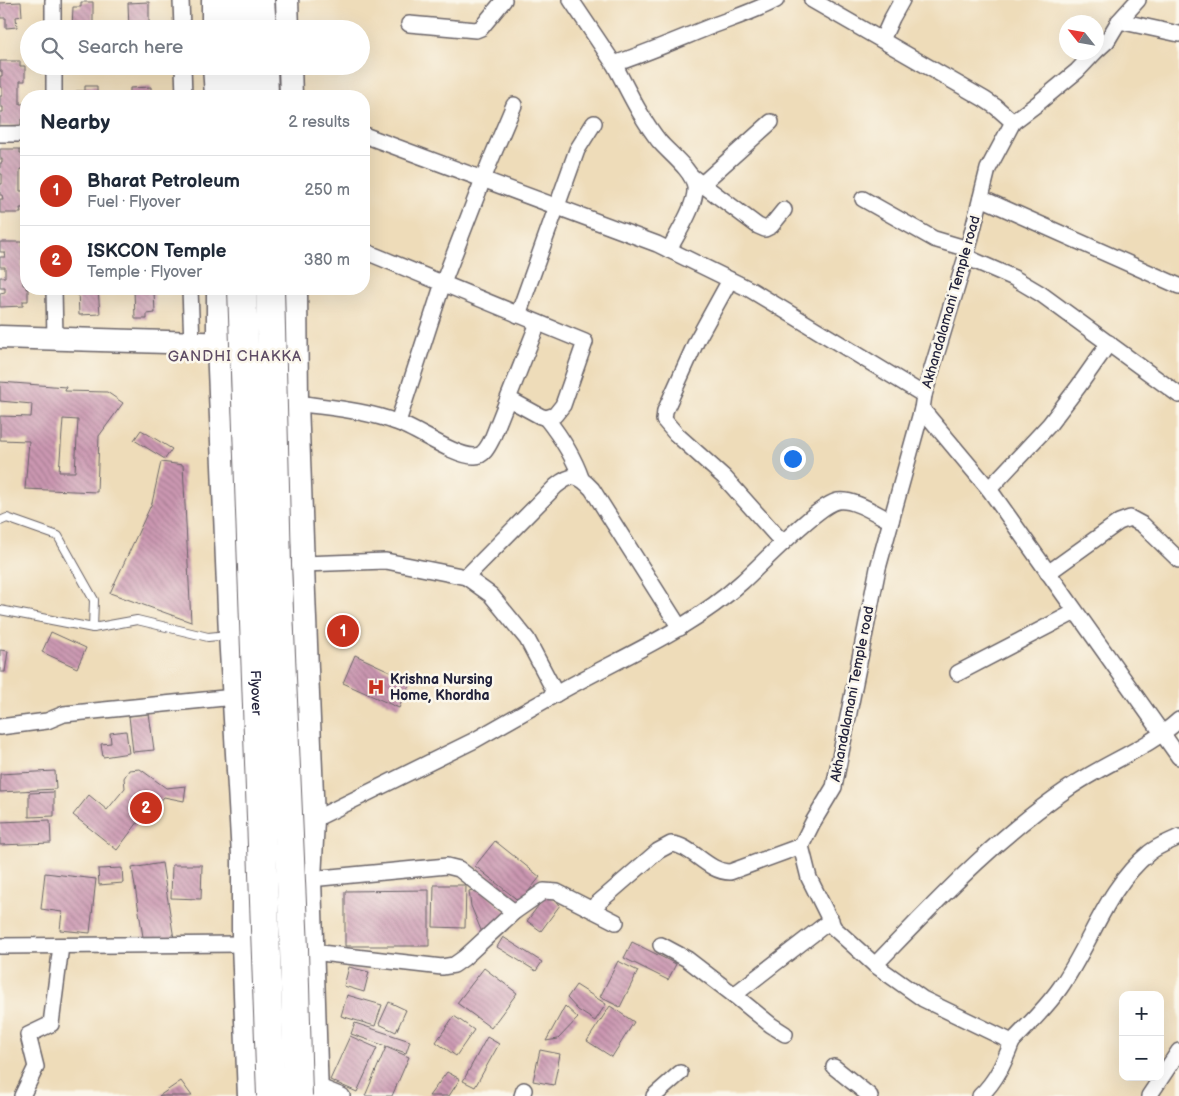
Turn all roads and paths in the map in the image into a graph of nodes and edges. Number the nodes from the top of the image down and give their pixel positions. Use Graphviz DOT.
graph roads {
  1 [pos="53,0"];
  2 [pos="181,0"];
  3 [pos="212,0"];
  4 [pos="234,0"];
  5 [pos="260,0"];
  6 [pos="287,0"];
  7 [pos="504,0"];
  8 [pos="571,0"];
  9 [pos="776,0"];
  10 [pos="812,0"];
  11 [pos="902,0"];
  12 [pos="1138,0"];
  13 [pos="53,20"];
  14 [pos="182,20"];
  15 [pos="213,20"];
  16 [pos="235,20"];
  17 [pos="261,20"];
  18 [pos="288,20"];
  19 [pos="1119,21"];
  20 [pos="409,24"];
  21 [pos="1179,34"];
  22 [pos="882,40"];
  23 [pos="1104,44"];
  24 [pos="1088,60"];
  25 [pos="614,64"];
  26 [pos="54,75"];
  27 [pos="183,75"];
  28 [pos="215,75"];
  29 [pos="236,75"];
  30 [pos="263,75"];
  31 [pos="290,75"];
  32 [pos="54,90"];
  33 [pos="184,90"];
  34 [pos="216,90"];
  35 [pos="237,90"];
  36 [pos="264,90"];
  37 [pos="291,90"];
  38 [pos="514,105"];
  39 [pos="771,122"];
  40 [pos="1013,122"];
  41 [pos="594,123"];
  42 [pos="0,134"];
  43 [pos="20,134"];
  44 [pos="370,137"];
  45 [pos="484,178"];
  46 [pos="697,180"];
  47 [pos="981,198"];
  48 [pos="863,199"];
  49 [pos="557,208"];
  50 [pos="784,210"];
  51 [pos="669,250"];
  52 [pos="370,253"];
  53 [pos="967,253"];
  54 [pos="730,280"];
  55 [pos="443,283"];
  56 [pos="1179,286"];
  57 [pos="54,295"];
  58 [pos="190,295"];
  59 [pos="218,295"];
  60 [pos="242,295"];
  61 [pos="270,295"];
  62 [pos="296,295"];
  63 [pos="518,315"];
  64 [pos="538,323"];
  65 [pos="0,337"];
  66 [pos="55,339"];
  67 [pos="296,341"];
  68 [pos="1109,343"];
  69 [pos="192,344"];
  70 [pos="218,345"];
  71 [pos="1179,395"];
  72 [pos="509,399"];
  73 [pos="923,402"];
  74 [pos="297,403"];
  75 [pos="546,418"];
  76 [pos="398,422"];
  77 [pos="580,478"];
  78 [pos="989,489"];
  79 [pos="0,521"];
  80 [pos="891,521"];
  81 [pos="783,543"];
  82 [pos="1179,560"];
  83 [pos="303,564"];
  84 [pos="1048,572"];
  85 [pos="466,577"];
  86 [pos="0,610"];
  87 [pos="1075,612"];
  88 [pos="94,628"];
  89 [pos="680,628"];
  90 [pos="230,634"];
  91 [pos="958,673"];
  92 [pos="556,694"];
  93 [pos="234,697"];
  94 [pos="1179,720"];
  95 [pos="0,727"];
  96 [pos="1164,734"];
  97 [pos="1179,757"];
  98 [pos="314,820"];
  99 [pos="1179,837"];
  100 [pos="801,846"];
  101 [pos="310,879"];
  102 [pos="591,909"];
  103 [pos="514,912"];
  104 [pos="831,920"];
  105 [pos="616,922"];
  106 [pos="243,944"];
  107 [pos="0,946"];
  108 [pos="61,946"];
  109 [pos="661,946"];
  110 [pos="312,952"];
  111 [pos="875,966"];
  112 [pos="734,995"];
  113 [pos="785,1034"];
  114 [pos="1012,1042"];
  115 [pos="1179,1051"];
  116 [pos="834,1067"];
  117 [pos="680,1073"];
  118 [pos="311,1093"];
  119 [pos="22,1096"];
  120 [pos="249,1096"];
  121 [pos="271,1096"];
  122 [pos="342,1096"];
  123 [pos="654,1096"];
  124 [pos="870,1096"];
  125 [pos="980,1096"];
  126 [pos="1149,1096"];
  1 -- 13 [label="street"];
  2 -- 14 [label="street"];
  3 -- 15 [label="street"];
  4 -- 16 [label="highway"];
  5 -- 17 [label="highway"];
  6 -- 18 [label="street"];
  7 -- 20 [label="street"];
  8 -- 25 [label="street"];
  9 -- 25 [label="street"];
  10 -- 22 [label="street"];
  11 -- 22 [label="street"];
  12 -- 19 [label="street, Akhandalamani Temple road"];
  19 -- 21 [label="street"];
  19 -- 23 [label="street, Akhandalamani Temple road"];
  22 -- 40 [label="street"];
  24 -- 40 [label="street, Akhandalamani Temple road"];
  25 -- 46 [label="street"];
  26 -- 32 [label="street"];
  27 -- 33 [label="street"];
  28 -- 34 [label="street"];
  29 -- 35 [label="highway"];
  30 -- 36 [label="highway"];
  31 -- 37 [label="street"];
  38 -- 45 [label="street"];
  39 -- 46 [label="street"];
  40 -- 47 [label="street, Akhandalamani Temple road"];
  41 -- 49 [label="street"];
  42 -- 43 [label="street"];
  44 -- 45 [label="street"];
  45 -- 49 [label="street"];
  45 -- 55 [label="street"];
  46 -- 50 [label="street"];
  46 -- 51 [label="street"];
  47 -- 53 [label="street, Akhandalamani Temple road"];
  47 -- 56 [label="street"];
  48 -- 53 [label="street"];
  49 -- 51 [label="street"];
  49 -- 63 [label="street"];
  51 -- 54 [label="street"];
  52 -- 55 [label="street"];
  53 -- 68 [label="street"];
  53 -- 73 [label="street, Akhandalamani Temple road"];
  54 -- 73 [label="street"];
  54 -- 81 [label="street"];
  55 -- 63 [label="street"];
  55 -- 76 [label="street"];
  57 -- 66 [label="street"];
  58 -- 69 [label="street"];
  59 -- 70 [label="street"];
  60 -- 121 [label="highway, Flyover, bridge"];
  61 -- 118 [label="highway, Flyover, bridge"];
  62 -- 67 [label="street"];
  63 -- 64 [label="street"];
  64 -- 72 [label="street"];
  64 -- 75 [label="street"];
  65 -- 66 [label="street"];
  66 -- 69 [label="street"];
  67 -- 70 [label="street"];
  67 -- 74 [label="street"];
  68 -- 71 [label="street"];
  68 -- 78 [label="street"];
  69 -- 70 [label="street"];
  70 -- 90 [label="street"];
  72 -- 75 [label="street"];
  72 -- 76 [label="street"];
  73 -- 78 [label="street"];
  73 -- 80 [label="street, Akhandalamani Temple road"];
  74 -- 76 [label="street"];
  74 -- 83 [label="street"];
  75 -- 77 [label="street"];
  77 -- 85 [label="street"];
  77 -- 89 [label="street"];
  78 -- 84 [label="street"];
  79 -- 88 [label="lane"];
  80 -- 81 [label="street"];
  80 -- 100 [label="street, Akhandalamani Temple road"];
  81 -- 89 [label="street"];
  82 -- 84 [label="street"];
  83 -- 85 [label="street"];
  83 -- 98 [label="street"];
  84 -- 87 [label="street"];
  85 -- 92 [label="street"];
  86 -- 88 [label="lane"];
  87 -- 91 [label="street"];
  87 -- 96 [label="street"];
  88 -- 90 [label="lane"];
  89 -- 92 [label="street"];
  90 -- 93 [label="street"];
  92 -- 98 [label="street"];
  93 -- 95 [label="street"];
  93 -- 106 [label="street"];
  94 -- 96 [label="street"];
  96 -- 97 [label="street"];
  96 -- 111 [label="street"];
  98 -- 101 [label="street"];
  99 -- 114 [label="street"];
  100 -- 102 [label="street"];
  100 -- 104 [label="street"];
  101 -- 103 [label="street"];
  101 -- 110 [label="street"];
  102 -- 103 [label="street"];
  102 -- 105 [label="street"];
  103 -- 110 [label="street"];
  104 -- 111 [label="street"];
  104 -- 112 [label="street"];
  106 -- 108 [label="street"];
  106 -- 120 [label="street"];
  107 -- 108 [label="street"];
  108 -- 119 [label="street"];
  109 -- 112 [label="street"];
  110 -- 118 [label="street"];
  111 -- 114 [label="street"];
  112 -- 113 [label="street"];
  114 -- 125 [label="street"];
  115 -- 126 [label="street"];
  116 -- 124 [label="street"];
  117 -- 123 [label="street"];
  118 -- 122 [label="street"];
}
